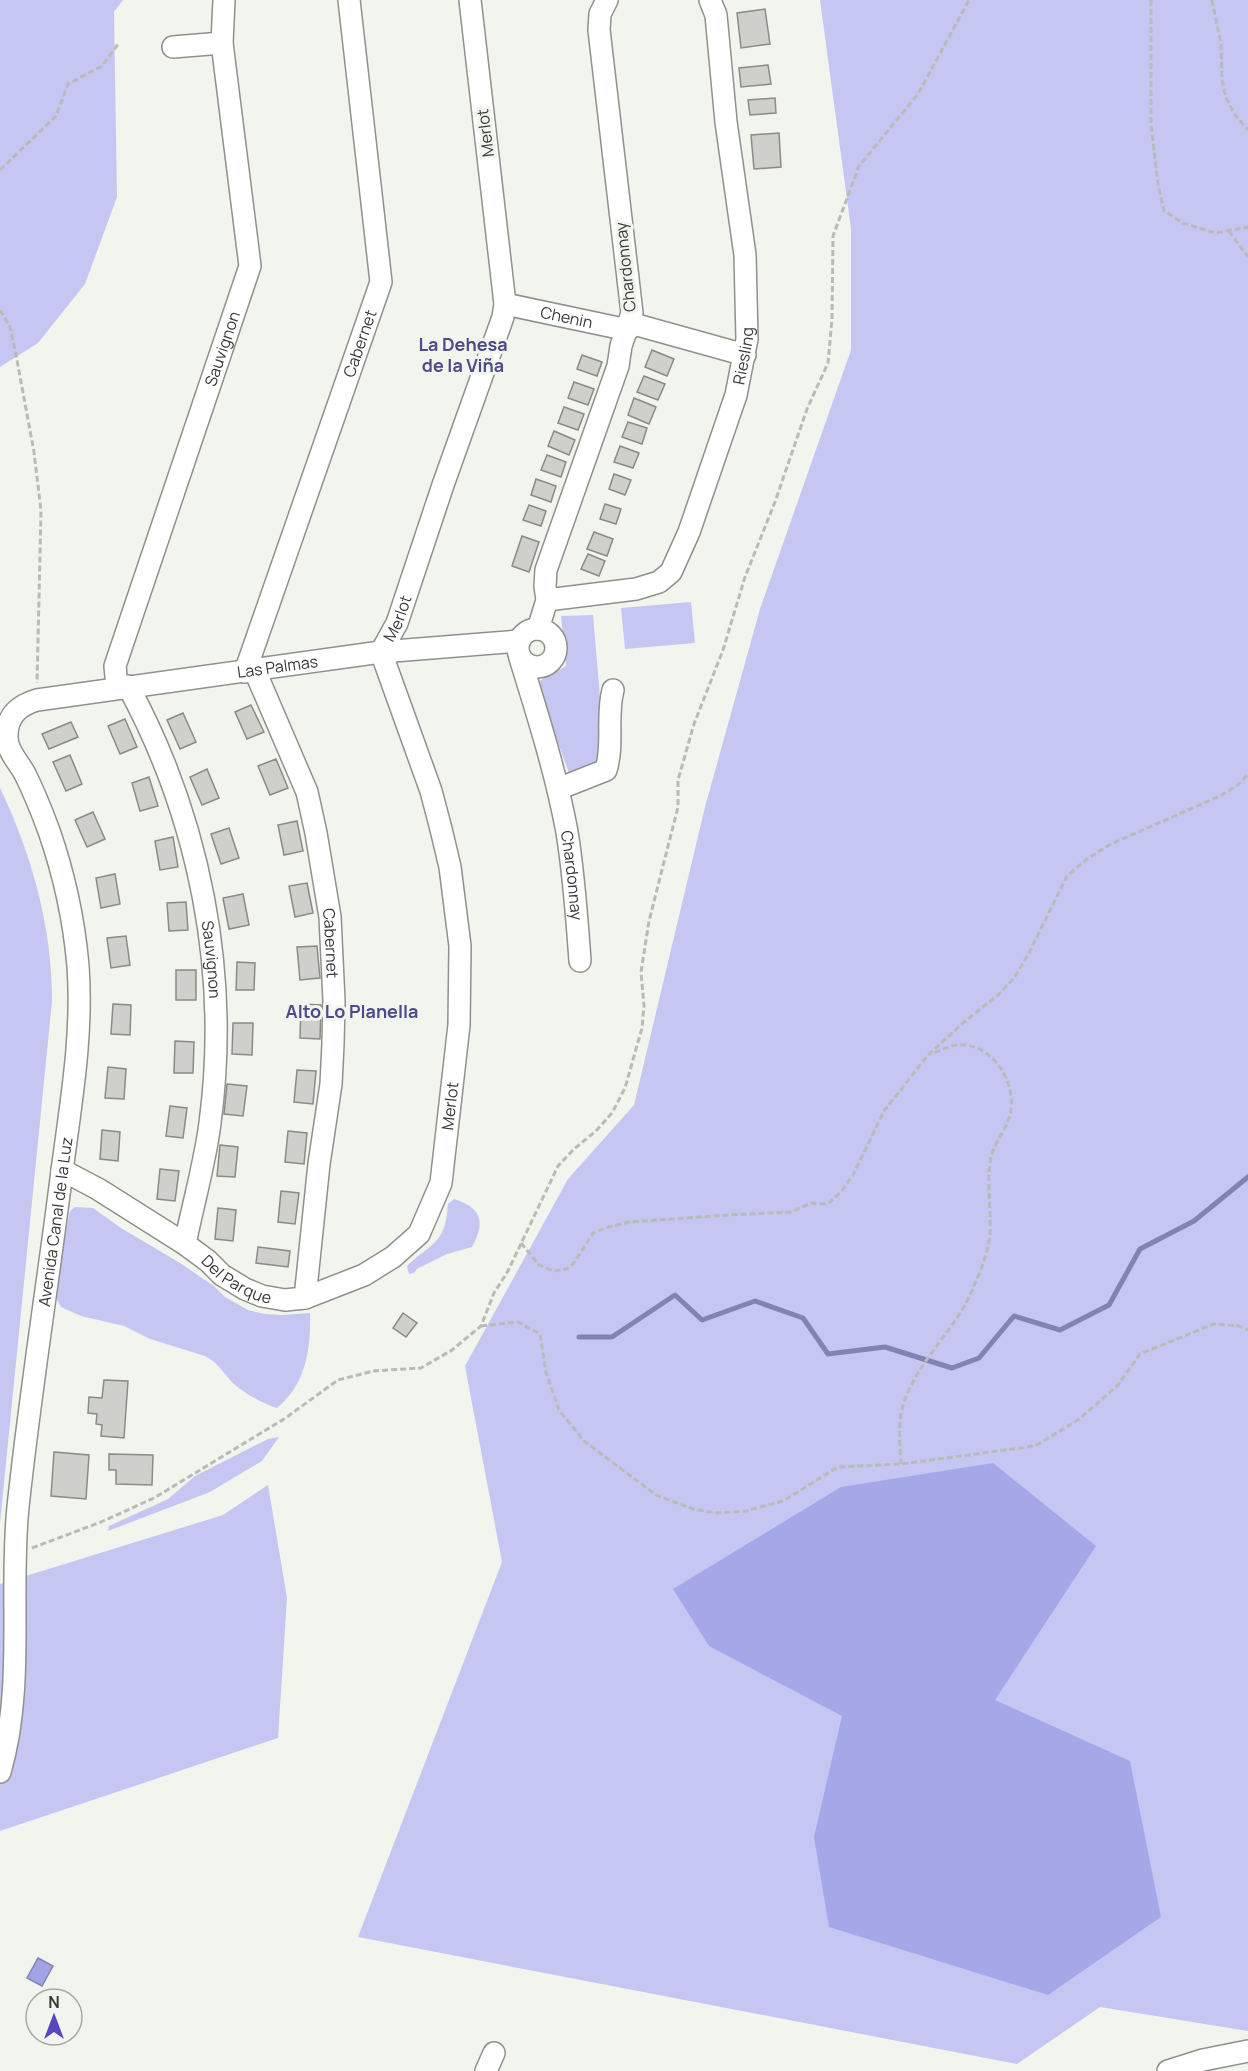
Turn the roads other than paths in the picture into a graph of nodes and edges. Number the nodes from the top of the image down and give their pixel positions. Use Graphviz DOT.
graph roads {
  1 [pos="224,0"];
  2 [pos="349,0"];
  3 [pos="470,0"];
  4 [pos="607,0"];
  5 [pos="710,0"];
  6 [pos="222,43"];
  7 [pos="173,47"];
  8 [pos="505,304"];
  9 [pos="629,326"];
  10 [pos="745,355"];
  11 [pos="547,600"];
  12 [pos="538,629"];
  13 [pos="520,649"];
  14 [pos="381,652"];
  15 [pos="250,672"];
  16 [pos="123,686"];
  17 [pos="613,690"];
  18 [pos="37,699"];
  19 [pos="558,789"];
  20 [pos="580,961"];
  21 [pos="62,1170"];
  22 [pos="419,1234"];
  23 [pos="185,1244"];
  24 [pos="305,1298"];
  25 [pos="0,1772"];
  26 [pos="1248,2051"];
  27 [pos="1168,2071"];
  1 -- 6 [label="street, Sauvignon"];
  2 -- 15 [label="street, Cabernet"];
  3 -- 8 [label="street, Merlot"];
  4 -- 9 [label="street, Chardonnay"];
  5 -- 10 [label="street, Riesling"];
  6 -- 7 [label="street"];
  6 -- 16 [label="street, Sauvignon"];
  8 -- 9 [label="street, Chenin"];
  8 -- 14 [label="street, Merlot"];
  9 -- 10 [label="street, Chenin"];
  9 -- 11 [label="street, Chardonnay"];
  10 -- 11 [label="street, Riesling"];
  11 -- 12 [label="street, Chardonnay"];
  12 -- 13 [label="street, Las Palmas"];
  12 -- 13 [label="street, Las Palmas"];
  13 -- 14 [label="street, Las Palmas"];
  13 -- 19 [label="street, Chardonnay"];
  14 -- 15 [label="street, Las Palmas"];
  14 -- 22 [label="street, Merlot"];
  15 -- 16 [label="street, Las Palmas"];
  15 -- 24 [label="street, Cabernet"];
  16 -- 18 [label="street, Las Palmas"];
  16 -- 23 [label="street, Sauvignon"];
  17 -- 19 [label="street"];
  18 -- 21 [label="street, Avenida Canal de la Luz"];
  19 -- 20 [label="street, Chardonnay"];
  21 -- 23 [label="street, Del Parque"];
  21 -- 25 [label="street, Avenida Canal de la Luz"];
  22 -- 24 [label="street, Del Parque"];
  23 -- 24 [label="street, Del Parque"];
  26 -- 27 [label="street"];
}
